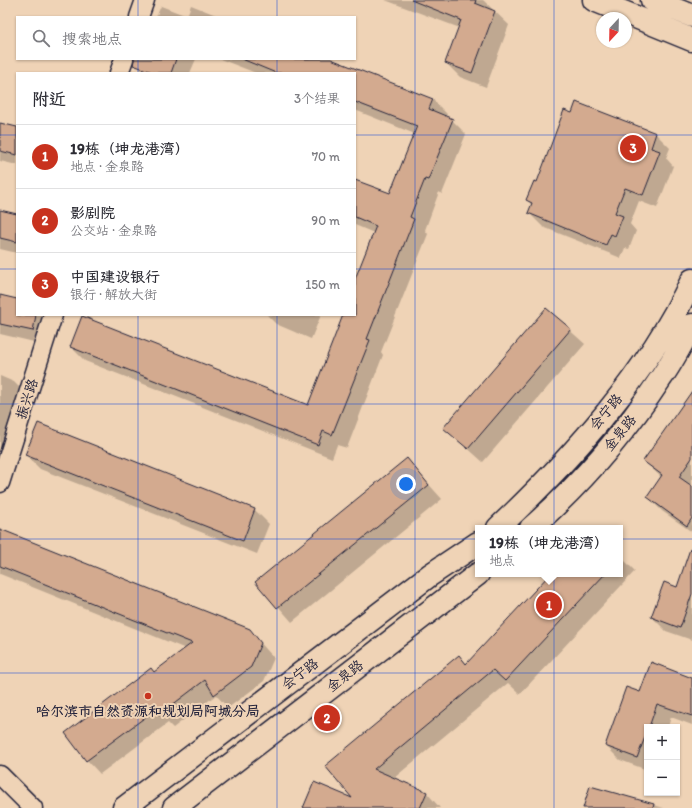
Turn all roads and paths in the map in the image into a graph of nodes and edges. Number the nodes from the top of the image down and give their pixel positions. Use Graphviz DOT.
graph roads {
  1 [pos="145,0"];
  2 [pos="594,0"];
  3 [pos="652,0"];
  4 [pos="139,16"];
  5 [pos="692,16"];
  6 [pos="692,40"];
  7 [pos="124,60"];
  8 [pos="119,72"];
  9 [pos="692,280"];
  10 [pos="53,316"];
  11 [pos="692,325"];
  12 [pos="0,483"];
  13 [pos="501,525"];
  14 [pos="534,525"];
  15 [pos="475,545"];
  16 [pos="475,576"];
  17 [pos="0,775"];
  18 [pos="32,808"];
  19 [pos="124,808"];
  20 [pos="174,808"];
  1 -- 4 [label="street"];
  2 -- 6 [label="main road"];
  3 -- 5 [label="main road"];
  7 -- 8 [label="street"];
  9 -- 13 [label="main road, 会宁路"];
  10 -- 12 [label="street, 振兴路"];
  11 -- 14 [label="main road, 金泉路"];
  15 -- 19 [label="main road, 会宁路"];
  16 -- 20 [label="main road, 金泉路"];
  17 -- 18 [label="street"];
}
